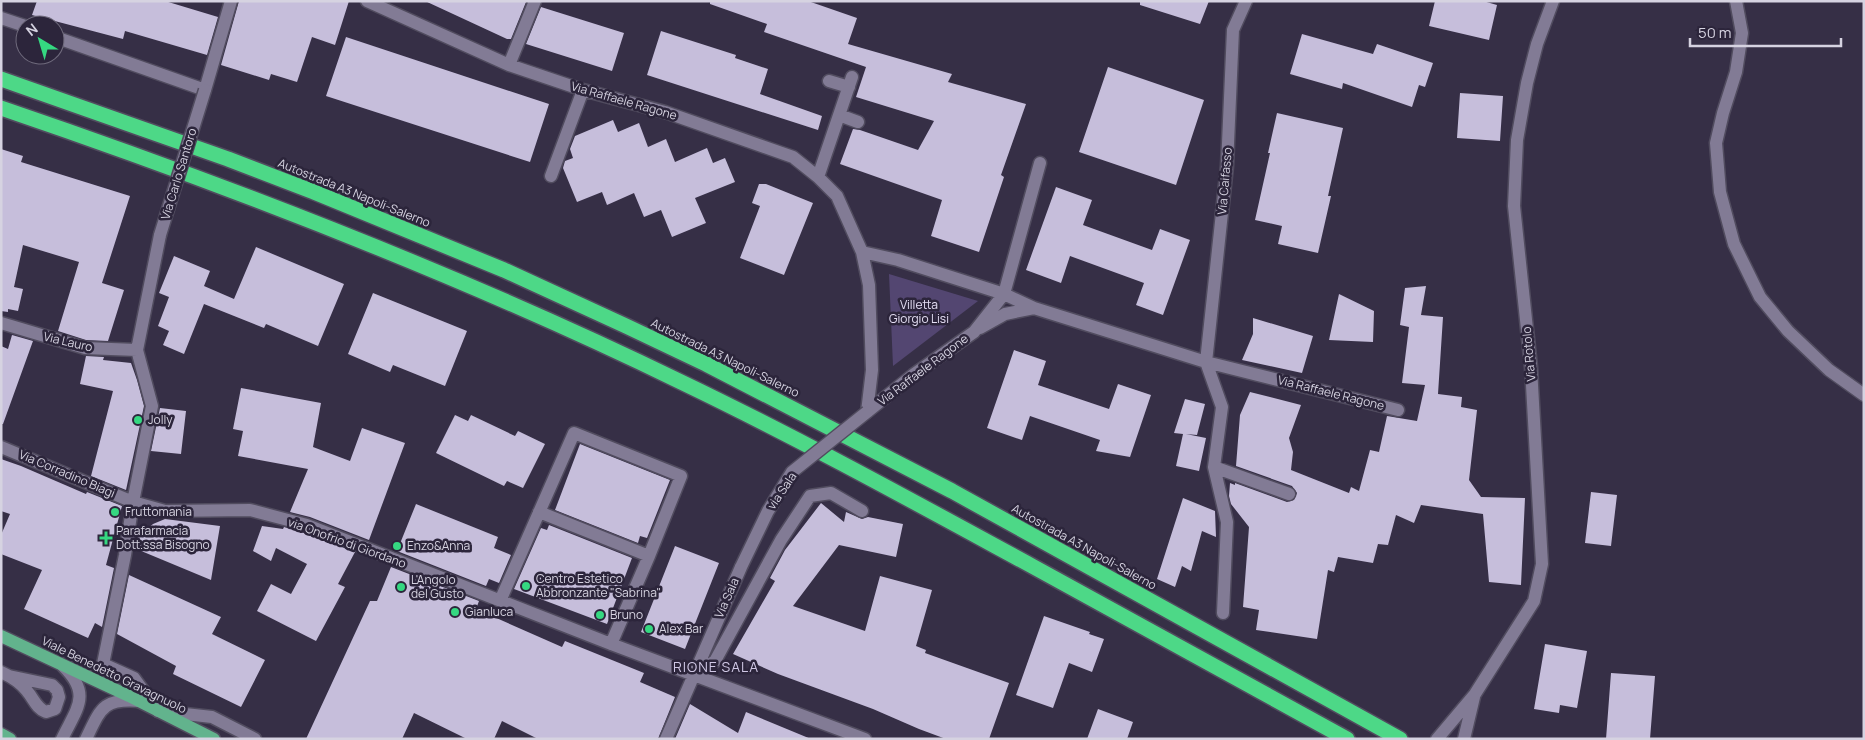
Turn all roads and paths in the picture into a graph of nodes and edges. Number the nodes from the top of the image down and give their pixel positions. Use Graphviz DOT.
graph roads {
  1 [pos="231,1"];
  2 [pos="367,1"];
  3 [pos="535,1"];
  4 [pos="1246,1"];
  5 [pos="1553,1"];
  6 [pos="1736,1"];
  7 [pos="1,18"];
  8 [pos="15,23"];
  9 [pos="65,41"];
  10 [pos="509,65"];
  11 [pos="1,79"];
  12 [pos="829,81"];
  13 [pos="205,90"];
  14 [pos="583,90"];
  15 [pos="1,108"];
  16 [pos="840,115"];
  17 [pos="858,122"];
  18 [pos="1040,163"];
  19 [pos="551,176"];
  20 [pos="818,177"];
  21 [pos="862,252"];
  22 [pos="1004,294"];
  23 [pos="1034,308"];
  24 [pos="1,323"];
  25 [pos="974,332"];
  26 [pos="137,350"];
  27 [pos="1206,362"];
  28 [pos="1864,395"];
  29 [pos="1398,410"];
  30 [pos="867,412"];
  31 [pos="1,447"];
  32 [pos="1214,467"];
  33 [pos="1289,494"];
  34 [pos="133,502"];
  35 [pos="862,510"];
  36 [pos="540,512"];
  37 [pos="649,556"];
  38 [pos="741,567"];
  39 [pos="500,601"];
  40 [pos="1223,613"];
  41 [pos="1,636"];
  42 [pos="611,644"];
  43 [pos="59,663"];
  44 [pos="694,674"];
  45 [pos="1475,694"];
  46 [pos="140,701"];
  47 [pos="158,711"];
  48 [pos="1,734"];
  49 [pos="10,739"];
  50 [pos="62,739"];
  51 [pos="86,739"];
  52 [pos="214,739"];
  53 [pos="255,739"];
  54 [pos="666,739"];
  55 [pos="865,739"];
  56 [pos="1347,739"];
  57 [pos="1400,739"];
  58 [pos="1437,739"];
  59 [pos="1464,739"];
  1 -- 13 [label="street, Via Carlo Santoro"];
  2 -- 10 [label="street, Via Raffaele Ragone"];
  3 -- 10 [label="street"];
  4 -- 27 [label="street, Via Caifasso"];
  5 -- 45 [label="street, Via Rotolo"];
  6 -- 28 [label="street"];
  7 -- 8 [label="street"];
  9 -- 13 [label="street"];
  10 -- 14 [label="street, Via Raffaele Ragone"];
  11 -- 57 [label="highway, Autostrada A3 Napoli-Salerno"];
  12 -- 16 [label="street"];
  13 -- 26 [label="street, Via Carlo Santoro, bridge"];
  14 -- 19 [label="street"];
  14 -- 20 [label="street, Via Raffaele Ragone"];
  15 -- 56 [label="highway"];
  16 -- 17 [label="street"];
  16 -- 20 [label="street"];
  18 -- 22 [label="street, Via Raffaele Ragone"];
  20 -- 21 [label="street, Via Raffaele Ragone"];
  21 -- 22 [label="street, Via Raffaele Ragone"];
  21 -- 30 [label="street, Via Raffaele Ragone"];
  22 -- 23 [label="street, Via Raffaele Ragone"];
  22 -- 25 [label="street, Via Raffaele Ragone"];
  23 -- 25 [label="street"];
  23 -- 27 [label="street, Via Raffaele Ragone"];
  24 -- 26 [label="street, Via Lauro"];
  25 -- 30 [label="street, Via Raffaele Ragone"];
  26 -- 34 [label="street"];
  27 -- 29 [label="street, Via Raffaele Ragone"];
  27 -- 32 [label="street"];
  30 -- 38 [label="street, via Sala, bridge"];
  31 -- 34 [label="street, Via Corradino Biagi"];
  32 -- 33 [label="street"];
  32 -- 40 [label="street"];
  34 -- 39 [label="street, via Onofrio di Giordano"];
  34 -- 47 [label="street"];
  35 -- 44 [label="street"];
  36 -- 37 [label="street"];
  36 -- 37 [label="street"];
  36 -- 39 [label="street"];
  37 -- 42 [label="street"];
  38 -- 44 [label="street, Via Sala"];
  39 -- 42 [label="street, via Onofrio di Giordano"];
  41 -- 43 [label="main road, Viale Benedetto Gravagnuolo"];
  42 -- 44 [label="street, via Onofrio di Giordano"];
  43 -- 46 [label="main road, Viale Benedetto Gravagnuolo"];
  43 -- 50 [label="street"];
  44 -- 54 [label="street, Via Sala"];
  44 -- 55 [label="street, via Onofrio di Giordano"];
  45 -- 58 [label="street, Via Rotolo"];
  45 -- 59 [label="street, Via Rotolo"];
  46 -- 47 [label="main road, Viale Benedetto Gravagnuolo"];
  46 -- 51 [label="street"];
  47 -- 52 [label="main road, Viale Benedetto Gravagnuolo"];
  47 -- 53 [label="street"];
  48 -- 49 [label="main road"];
}
